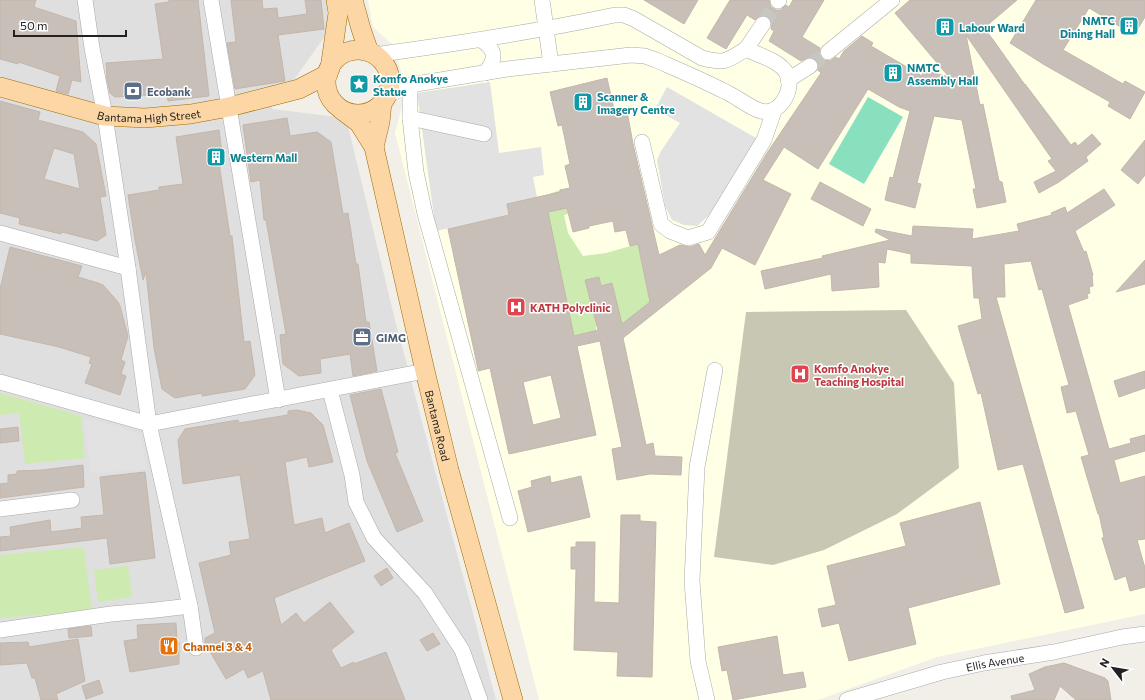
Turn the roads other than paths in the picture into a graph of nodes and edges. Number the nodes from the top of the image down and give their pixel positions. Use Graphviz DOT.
graph roads {
  1 [pos="85,0"];
  2 [pos="212,0"];
  3 [pos="336,0"];
  4 [pos="354,0"];
  5 [pos="542,0"];
  6 [pos="892,0"];
  7 [pos="763,24"];
  8 [pos="546,29"];
  9 [pos="481,40"];
  10 [pos="746,49"];
  11 [pos="828,52"];
  12 [pos="371,54"];
  13 [pos="550,64"];
  14 [pos="810,66"];
  15 [pos="329,71"];
  16 [pos="485,73"];
  17 [pos="788,80"];
  18 [pos="410,85"];
  19 [pos="0,87"];
  20 [pos="299,90"];
  21 [pos="385,99"];
  22 [pos="229,107"];
  23 [pos="338,107"];
  24 [pos="774,110"];
  25 [pos="105,116"];
  26 [pos="410,118"];
  27 [pos="484,134"];
  28 [pos="642,142"];
  29 [pos="374,147"];
  30 [pos="0,233"];
  31 [pos="128,268"];
  32 [pos="715,370"];
  33 [pos="425,371"];
  34 [pos="0,382"];
  35 [pos="330,390"];
  36 [pos="278,400"];
  37 [pos="149,424"];
  38 [pos="72,500"];
  39 [pos="0,509"];
  40 [pos="510,518"];
  41 [pos="190,606"];
  42 [pos="0,630"];
  43 [pos="1145,634"];
  44 [pos="196,648"];
  45 [pos="480,700"];
  46 [pos="513,700"];
  47 [pos="707,700"];
  48 [pos="847,700"];
  1 -- 25 [label="street"];
  2 -- 22 [label="street"];
  3 -- 15 [label="main road"];
  4 -- 12 [label="main road"];
  5 -- 8 [label="street"];
  6 -- 11 [label="street"];
  7 -- 10 [label="street"];
  8 -- 9 [label="street"];
  8 -- 10 [label="street"];
  8 -- 13 [label="street"];
  9 -- 12 [label="street"];
  9 -- 16 [label="street"];
  10 -- 17 [label="street"];
  12 -- 15 [label="main road"];
  12 -- 21 [label="main road"];
  13 -- 16 [label="street"];
  13 -- 24 [label="street"];
  14 -- 17 [label="street"];
  15 -- 20 [label="main road, Bantama High Street"];
  15 -- 23 [label="main road"];
  16 -- 18 [label="street"];
  17 -- 24 [label="street"];
  18 -- 21 [label="street"];
  18 -- 26 [label="street"];
  19 -- 25 [label="main road, Bantama High Street"];
  20 -- 22 [label="main road, Bantama High Street"];
  20 -- 23 [label="main road"];
  21 -- 23 [label="main road"];
  21 -- 29 [label="main road"];
  22 -- 25 [label="main road, Bantama High Street"];
  22 -- 36 [label="street"];
  23 -- 29 [label="main road"];
  24 -- 28 [label="street"];
  25 -- 31 [label="street"];
  26 -- 27 [label="street"];
  26 -- 40 [label="street"];
  29 -- 33 [label="main road, Bantama Road"];
  30 -- 31 [label="street"];
  31 -- 37 [label="street"];
  32 -- 47 [label="street"];
  33 -- 35 [label="street"];
  33 -- 46 [label="main road, Bantama Road"];
  34 -- 37 [label="street"];
  35 -- 36 [label="street"];
  35 -- 45 [label="street"];
  36 -- 37 [label="street"];
  37 -- 41 [label="street"];
  38 -- 39 [label="street"];
  41 -- 42 [label="street"];
  41 -- 44 [label="street"];
  43 -- 48 [label="street, Ellis Avenue"];
}
